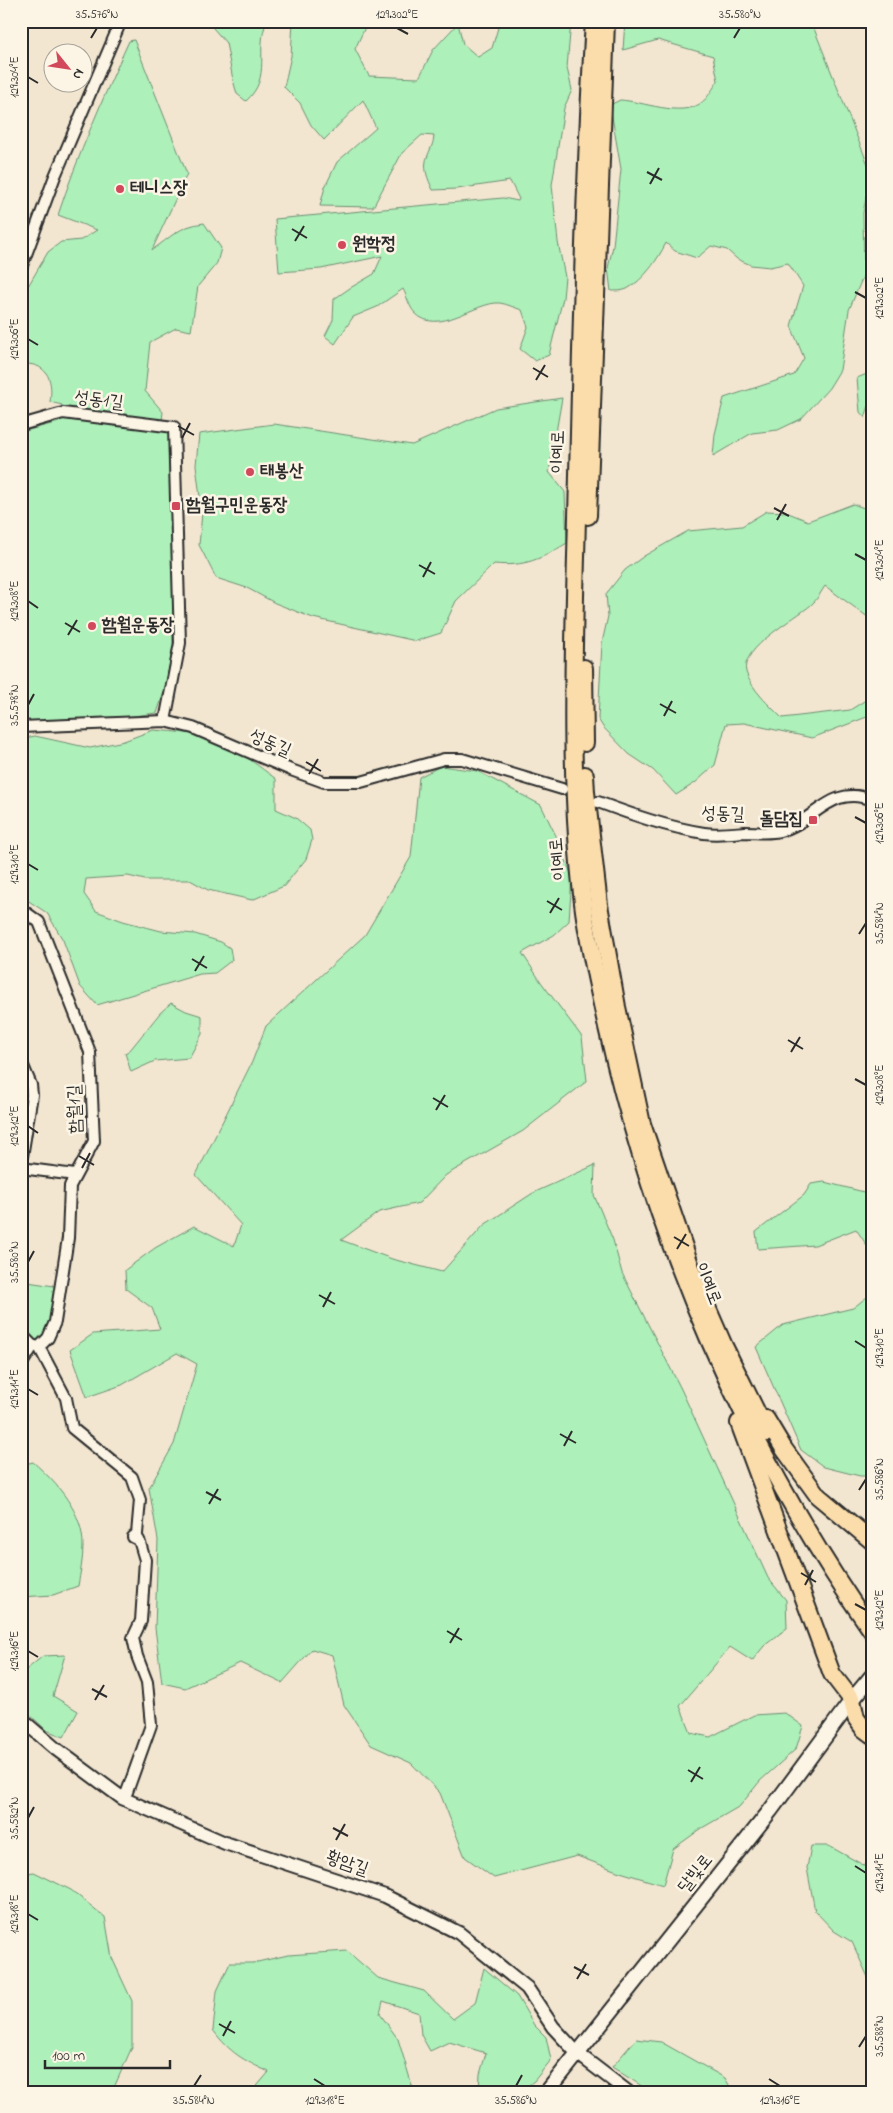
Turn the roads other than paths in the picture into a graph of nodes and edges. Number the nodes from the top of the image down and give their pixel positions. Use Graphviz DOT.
graph roads {
  1 [pos="121,21"];
  2 [pos="594,21"];
  3 [pos="606,21"];
  4 [pos="21,268"];
  5 [pos="21,425"];
  6 [pos="165,720"];
  7 [pos="21,727"];
  8 [pos="562,789"];
  9 [pos="872,800"];
  10 [pos="598,802"];
  11 [pos="21,909"];
  12 [pos="21,1061"];
  13 [pos="21,1163"];
  14 [pos="21,1168"];
  15 [pos="75,1174"];
  16 [pos="21,1334"];
  17 [pos="36,1347"];
  18 [pos="718,1347"];
  19 [pos="21,1365"];
  20 [pos="872,1540"];
  21 [pos="872,1612"];
  22 [pos="872,1631"];
  23 [pos="872,1676"];
  24 [pos="852,1700"];
  25 [pos="21,1719"];
  26 [pos="872,1735"];
  27 [pos="122,1798"];
  28 [pos="577,2053"];
  29 [pos="547,2092"];
  30 [pos="628,2092"];
  1 -- 4 [label="street"];
  2 -- 18 [label="highway, 이예로"];
  3 -- 18 [label="highway, 이예로"];
  5 -- 6 [label="street, 성동1길"];
  6 -- 7 [label="street, 성동길"];
  6 -- 8 [label="street, 성동길"];
  9 -- 10 [label="street, 성동길"];
  11 -- 15 [label="street, 함월1길"];
  12 -- 13 [label="street"];
  14 -- 15 [label="street"];
  15 -- 17 [label="street, 함월1길"];
  16 -- 17 [label="street"];
  17 -- 19 [label="street, 함월1길"];
  17 -- 27 [label="street"];
  18 -- 20 [label="highway"];
  18 -- 21 [label="highway, 이예로"];
  18 -- 22 [label="highway, 이예로"];
  18 -- 24 [label="highway"];
  23 -- 24 [label="main road, 달빛로"];
  24 -- 26 [label="highway"];
  24 -- 28 [label="main road, 달빛로"];
  25 -- 27 [label="street, 황암길"];
  27 -- 28 [label="street, 황암길"];
  28 -- 29 [label="main road, 달빛로"];
  28 -- 30 [label="street, 황암길"];
}
